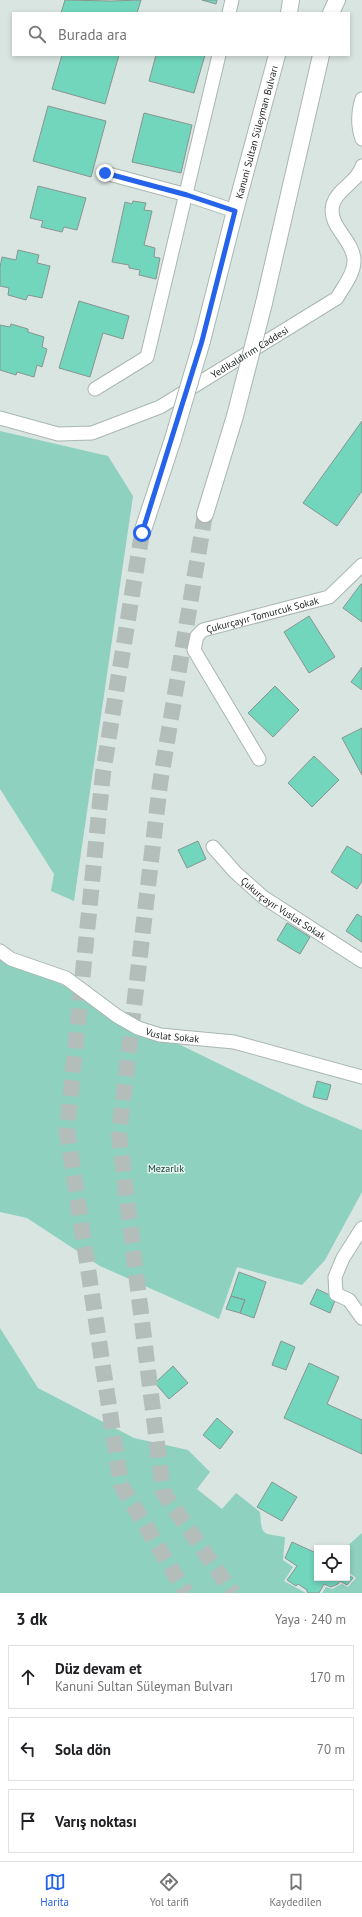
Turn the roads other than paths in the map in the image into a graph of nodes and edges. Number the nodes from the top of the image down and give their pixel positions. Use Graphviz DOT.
graph roads {
  1 [pos="232,0"];
  2 [pos="336,0"];
  3 [pos="229,12"];
  4 [pos="331,12"];
  5 [pos="220,56"];
  6 [pos="277,56"];
  7 [pos="321,56"];
  8 [pos="362,99"];
  9 [pos="362,139"];
  10 [pos="361,171"];
  11 [pos="105,173"];
  12 [pos="187,195"];
  13 [pos="235,211"];
  14 [pos="95,389"];
  15 [pos="0,418"];
  16 [pos="205,514"];
  17 [pos="142,533"];
  18 [pos="362,565"];
  19 [pos="259,759"];
  20 [pos="213,847"];
  21 [pos="0,951"];
  22 [pos="362,961"];
  23 [pos="362,1077"];
  24 [pos="362,1228"];
  25 [pos="362,1318"];
  1 -- 3 [label="street"];
  2 -- 4 [label="main road"];
  5 -- 12 [label="street"];
  6 -- 13 [label="main road, Kanuni Sultan Süleyman Bulvarı"];
  7 -- 16 [label="main road, bridge"];
  8 -- 9 [label="street"];
  10 -- 15 [label="street, Yedikaldırım Caddesi"];
  11 -- 12 [label="street"];
  12 -- 13 [label="street"];
  12 -- 14 [label="street"];
  13 -- 17 [label="main road, Kanuni Sultan Süleyman Bulvarı, bridge"];
  18 -- 19 [label="street, Çukurçayır Tomurcuk Sokak"];
  20 -- 22 [label="street, Çukurçayır Vuslat Sokak"];
  21 -- 23 [label="street, Vuslat Sokak"];
  24 -- 25 [label="street"];
}
